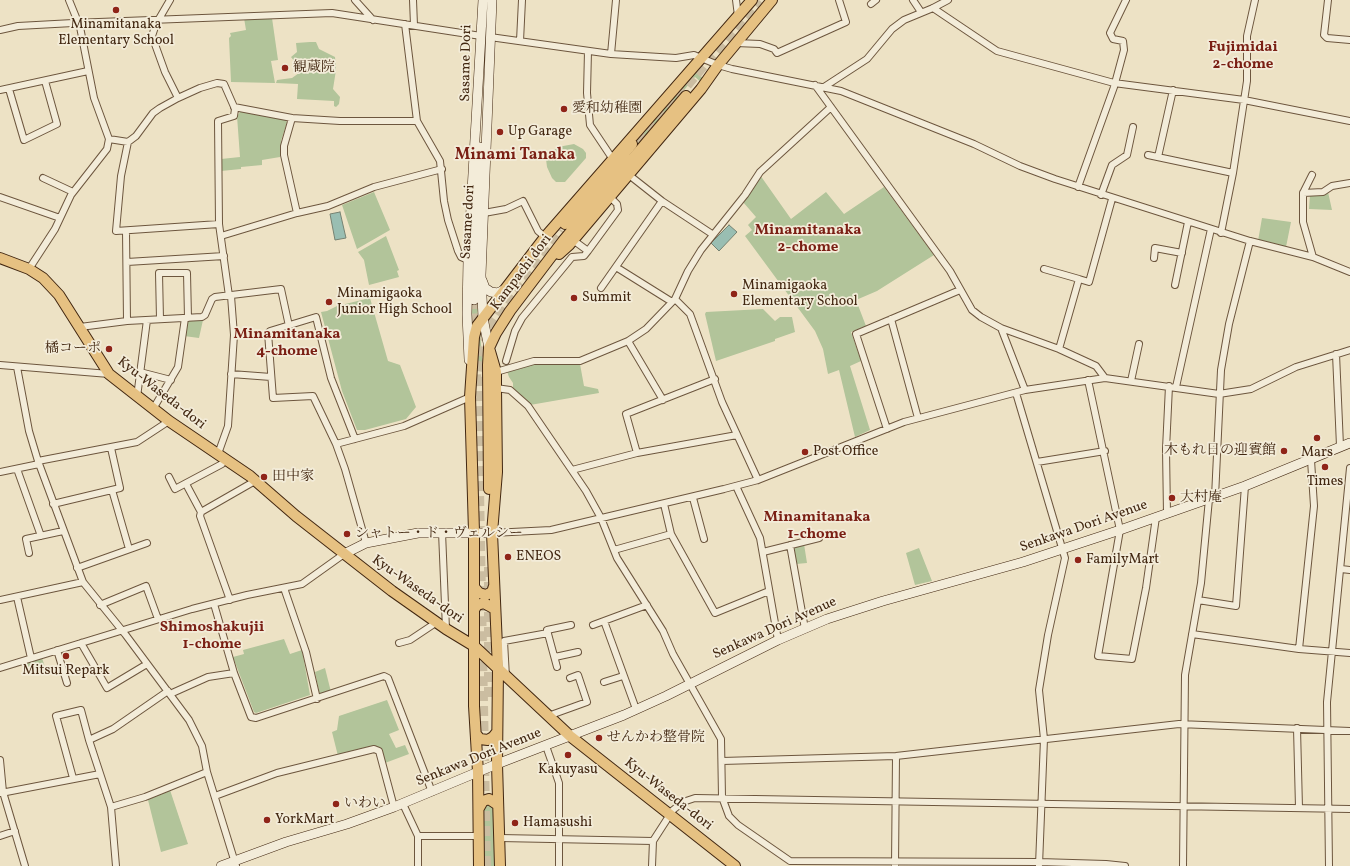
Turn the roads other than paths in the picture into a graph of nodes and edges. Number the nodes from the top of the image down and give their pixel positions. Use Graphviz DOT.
graph roads {
  1 [pos="69,0"];
  2 [pos="170,0"];
  3 [pos="355,0"];
  4 [pos="413,0"];
  5 [pos="483,0"];
  6 [pos="492,0"];
  7 [pos="522,0"];
  8 [pos="616,0"];
  9 [pos="736,0"];
  10 [pos="752,0"];
  11 [pos="772,0"];
  12 [pos="839,0"];
  13 [pos="913,0"];
  14 [pos="948,0"];
  15 [pos="1126,0"];
  16 [pos="1255,0"];
  17 [pos="1328,0"];
  18 [pos="933,8"];
  19 [pos="921,12"];
  20 [pos="738,16"];
  21 [pos="159,19"];
  22 [pos="373,20"];
  23 [pos="78,23"];
  24 [pos="405,24"];
  25 [pos="414,25"];
  26 [pos="0,30"];
  27 [pos="486,36"];
  28 [pos="1350,40"];
  29 [pos="520,41"];
  30 [pos="736,44"];
  31 [pos="588,51"];
  32 [pos="610,54"];
  33 [pos="702,58"];
  34 [pos="718,66"];
  35 [pos="88,71"];
  36 [pos="46,81"];
  37 [pos="1114,83"];
  38 [pos="814,85"];
  39 [pos="824,87"];
  40 [pos="9,89"];
  41 [pos="0,90"];
  42 [pos="1173,90"];
  43 [pos="479,92"];
  44 [pos="686,96"];
  45 [pos="178,98"];
  46 [pos="1244,100"];
  47 [pos="831,106"];
  48 [pos="234,107"];
  49 [pos="658,107"];
  50 [pos="292,118"];
  51 [pos="417,121"];
  52 [pos="1350,121"];
  53 [pos="1133,127"];
  54 [pos="109,139"];
  55 [pos="128,142"];
  56 [pos="1148,155"];
  57 [pos="1158,157"];
  58 [pos="612,158"];
  59 [pos="442,169"];
  60 [pos="1233,173"];
  61 [pos="628,175"];
  62 [pos="1312,175"];
  63 [pos="43,178"];
  64 [pos="1350,183"];
  65 [pos="1078,187"];
  66 [pos="73,192"];
  67 [pos="1303,193"];
  68 [pos="1101,195"];
  69 [pos="0,197"];
  70 [pos="610,197"];
  71 [pos="1112,199"];
  72 [pos="662,201"];
  73 [pos="484,213"];
  74 [pos="297,214"];
  75 [pos="60,218"];
  76 [pos="1188,222"];
  77 [pos="219,224"];
  78 [pos="1211,229"];
  79 [pos="126,231"];
  80 [pos="1221,233"];
  81 [pos="712,234"];
  82 [pos="221,236"];
  83 [pos="545,237"];
  84 [pos="574,240"];
  85 [pos="1250,241"];
  86 [pos="544,248"];
  87 [pos="588,252"];
  88 [pos="1182,253"];
  89 [pos="224,256"];
  90 [pos="1313,257"];
  91 [pos="0,258"];
  92 [pos="1154,258"];
  93 [pos="468,260"];
  94 [pos="127,262"];
  95 [pos="546,266"];
  96 [pos="616,267"];
  97 [pos="29,269"];
  98 [pos="1044,269"];
  99 [pos="1350,272"];
  100 [pos="481,275"];
  101 [pos="1079,279"];
  102 [pos="1175,285"];
  103 [pos="507,288"];
  104 [pos="601,288"];
  105 [pos="960,290"];
  106 [pos="230,296"];
  107 [pos="474,300"];
  108 [pos="674,300"];
  109 [pos="187,318"];
  110 [pos="483,318"];
  111 [pos="160,319"];
  112 [pos="147,320"];
  113 [pos="891,320"];
  114 [pos="127,321"];
  115 [pos="289,326"];
  116 [pos="80,327"];
  117 [pos="1001,328"];
  118 [pos="628,341"];
  119 [pos="1139,344"];
  120 [pos="489,348"];
  121 [pos="1059,349"];
  122 [pos="1350,350"];
  123 [pos="1336,354"];
  124 [pos="506,361"];
  125 [pos="0,365"];
  126 [pos="17,367"];
  127 [pos="140,372"];
  128 [pos="471,372"];
  129 [pos="496,372"];
  130 [pos="109,374"];
  131 [pos="231,374"];
  132 [pos="271,377"];
  133 [pos="1105,378"];
  134 [pos="715,379"];
  135 [pos="171,380"];
  136 [pos="1088,380"];
  137 [pos="1131,381"];
  138 [pos="1169,386"];
  139 [pos="1176,387"];
  140 [pos="496,388"];
  141 [pos="1025,390"];
  142 [pos="1016,393"];
  143 [pos="1219,394"];
  144 [pos="470,396"];
  145 [pos="137,397"];
  146 [pos="663,400"];
  147 [pos="153,409"];
  148 [pos="918,418"];
  149 [pos="169,421"];
  150 [pos="888,429"];
  151 [pos="737,435"];
  152 [pos="355,439"];
  153 [pos="1350,443"];
  154 [pos="336,444"];
  155 [pos="1340,446"];
  156 [pos="110,448"];
  157 [pos="1105,451"];
  158 [pos="637,453"];
  159 [pos="222,457"];
  160 [pos="1311,460"];
  161 [pos="38,462"];
  162 [pos="1037,462"];
  163 [pos="1350,468"];
  164 [pos="17,469"];
  165 [pos="572,470"];
  166 [pos="0,472"];
  167 [pos="169,477"];
  168 [pos="758,480"];
  169 [pos="255,481"];
  170 [pos="186,484"];
  171 [pos="736,486"];
  172 [pos="1245,486"];
  173 [pos="112,490"];
  174 [pos="693,498"];
  175 [pos="1212,498"];
  176 [pos="1349,500"];
  177 [pos="53,504"];
  178 [pos="664,504"];
  179 [pos="490,509"];
  180 [pos="201,512"];
  181 [pos="1167,514"];
  182 [pos="1156,517"];
  183 [pos="601,518"];
  184 [pos="1120,530"];
  185 [pos="63,531"];
  186 [pos="442,532"];
  187 [pos="474,532"];
  188 [pos="492,533"];
  189 [pos="671,534"];
  190 [pos="41,536"];
  191 [pos="819,538"];
  192 [pos="704,539"];
  193 [pos="147,543"];
  194 [pos="366,543"];
  195 [pos="790,545"];
  196 [pos="129,549"];
  197 [pos="614,550"];
  198 [pos="1062,550"];
  199 [pos="763,552"];
  200 [pos="28,553"];
  201 [pos="344,554"];
  202 [pos="77,568"];
  203 [pos="1341,569"];
  204 [pos="1350,570"];
  205 [pos="83,582"];
  206 [pos="494,586"];
  207 [pos="474,587"];
  208 [pos="284,588"];
  209 [pos="769,591"];
  210 [pos="17,597"];
  211 [pos="0,600"];
  212 [pos="230,600"];
  213 [pos="1198,600"];
  214 [pos="214,604"];
  215 [pos="100,605"];
  216 [pos="647,605"];
  217 [pos="495,609"];
  218 [pos="474,610"];
  219 [pos="158,619"];
  220 [pos="604,621"];
  221 [pos="437,622"];
  222 [pos="571,625"];
  223 [pos="593,625"];
  224 [pos="446,629"];
  225 [pos="805,629"];
  226 [pos="122,630"];
  227 [pos="548,633"];
  228 [pos="1192,634"];
  229 [pos="778,640"];
  230 [pos="81,643"];
  231 [pos="399,643"];
  232 [pos="474,646"];
  233 [pos="1299,648"];
  234 [pos="57,650"];
  235 [pos="1331,651"];
  236 [pos="578,652"];
  237 [pos="1350,653"];
  238 [pos="555,657"];
  239 [pos="31,658"];
  240 [pos="148,664"];
  241 [pos="557,667"];
  242 [pos="0,668"];
  243 [pos="498,670"];
  244 [pos="234,673"];
  245 [pos="623,676"];
  246 [pos="506,678"];
  247 [pos="570,678"];
  248 [pos="604,682"];
  249 [pos="67,683"];
  250 [pos="689,684"];
  251 [pos="169,692"];
  252 [pos="317,699"];
  253 [pos="636,709"];
  254 [pos="548,716"];
  255 [pos="1185,724"];
  256 [pos="1297,728"];
  257 [pos="1326,729"];
  258 [pos="1350,731"];
  259 [pos="497,732"];
  260 [pos="476,734"];
  261 [pos="570,736"];
  262 [pos="1044,739"];
  263 [pos="89,740"];
  264 [pos="546,746"];
  265 [pos="896,756"];
  266 [pos="0,760"];
  267 [pos="722,761"];
  268 [pos="497,764"];
  269 [pos="207,772"];
  270 [pos="478,772"];
  271 [pos="100,774"];
  272 [pos="73,778"];
  273 [pos="2,792"];
  274 [pos="432,792"];
  275 [pos="215,796"];
  276 [pos="722,797"];
  277 [pos="895,800"];
  278 [pos="1041,803"];
  279 [pos="398,805"];
  280 [pos="498,805"];
  281 [pos="1184,806"];
  282 [pos="111,807"];
  283 [pos="479,808"];
  284 [pos="1299,808"];
  285 [pos="1328,808"];
  286 [pos="1350,809"];
  287 [pos="670,814"];
  288 [pos="14,832"];
  289 [pos="0,836"];
  290 [pos="418,836"];
  291 [pos="478,836"];
  292 [pos="500,838"];
  293 [pos="559,839"];
  294 [pos="652,841"];
  295 [pos="235,863"];
  296 [pos="789,864"];
  297 [pos="1039,864"];
  298 [pos="895,865"];
  299 [pos="25,866"];
  300 [pos="116,866"];
  301 [pos="221,866"];
  302 [pos="418,866"];
  303 [pos="479,866"];
  304 [pos="500,866"];
  305 [pos="559,866"];
  306 [pos="652,866"];
  307 [pos="735,866"];
  308 [pos="1125,866"];
  309 [pos="1183,866"];
  310 [pos="1329,866"];
  1 -- 23 [label="street"];
  2 -- 21 [label="street"];
  3 -- 22 [label="street"];
  4 -- 25 [label="street"];
  5 -- 27 [label="main road, Sasame Dori"];
  6 -- 27 [label="main road, Sasame dori"];
  7 -- 29 [label="street"];
  8 -- 32 [label="street"];
  9 -- 20 [label="street"];
  10 -- 20 [label="main road"];
  11 -- 30 [label="main road"];
  12 -- 30 [label="street"];
  13 -- 19 [label="street"];
  14 -- 18 [label="street"];
  15 -- 37 [label="street"];
  16 -- 46 [label="street"];
  17 -- 28 [label="street"];
  18 -- 19 [label="street"];
  18 -- 37 [label="street"];
  19 -- 39 [label="street"];
  20 -- 33 [label="main road"];
  21 -- 22 [label="street"];
  21 -- 23 [label="street"];
  21 -- 45 [label="street"];
  22 -- 24 [label="street"];
  23 -- 26 [label="street"];
  23 -- 35 [label="street"];
  24 -- 25 [label="street"];
  24 -- 51 [label="street"];
  25 -- 27 [label="street"];
  27 -- 29 [label="street"];
  27 -- 43 [label="main road, Sasame Dori"];
  27 -- 73 [label="main road, Sasame dori"];
  29 -- 31 [label="street"];
  30 -- 34 [label="main road"];
  31 -- 32 [label="street"];
  31 -- 58 [label="street"];
  32 -- 33 [label="street"];
  33 -- 34 [label="street"];
  33 -- 49 [label="main road"];
  34 -- 38 [label="street"];
  34 -- 61 [label="main road"];
  35 -- 36 [label="street"];
  35 -- 54 [label="street"];
  36 -- 40 [label="street"];
  36 -- 40 [label="street"];
  37 -- 42 [label="street"];
  37 -- 65 [label="street"];
  38 -- 39 [label="street"];
  38 -- 47 [label="street"];
  39 -- 65 [label="street"];
  40 -- 41 [label="street"];
  42 -- 46 [label="street"];
  42 -- 57 [label="street"];
  43 -- 93 [label="main road"];
  43 -- 107 [label="main road, Sasame Dori"];
  44 -- 95 [label="main road, Kampachi dori"];
  45 -- 48 [label="street"];
  45 -- 55 [label="street"];
  46 -- 52 [label="street"];
  46 -- 60 [label="street"];
  47 -- 81 [label="street"];
  47 -- 105 [label="street"];
  48 -- 50 [label="street"];
  48 -- 77 [label="street"];
  49 -- 58 [label="main road"];
  49 -- 86 [label="main road"];
  50 -- 51 [label="street"];
  50 -- 74 [label="street"];
  51 -- 59 [label="street"];
  53 -- 68 [label="street"];
  54 -- 55 [label="street"];
  54 -- 66 [label="street"];
  55 -- 79 [label="street"];
  56 -- 57 [label="street"];
  57 -- 60 [label="street"];
  58 -- 83 [label="main road"];
  59 -- 74 [label="street"];
  59 -- 93 [label="street"];
  60 -- 80 [label="street"];
  61 -- 70 [label="main road"];
  61 -- 72 [label="street"];
  62 -- 67 [label="street"];
  63 -- 66 [label="street"];
  64 -- 67 [label="street"];
  65 -- 68 [label="street"];
  66 -- 75 [label="street"];
  67 -- 90 [label="street"];
  68 -- 71 [label="street"];
  69 -- 75 [label="street"];
  70 -- 84 [label="main road"];
  70 -- 87 [label="street"];
  71 -- 76 [label="street"];
  71 -- 101 [label="street"];
  72 -- 81 [label="street"];
  72 -- 96 [label="street"];
  73 -- 83 [label="street"];
  73 -- 100 [label="main road, Sasame dori"];
  74 -- 82 [label="street"];
  75 -- 97 [label="street"];
  76 -- 78 [label="street"];
  76 -- 88 [label="street"];
  77 -- 79 [label="street"];
  77 -- 82 [label="street"];
  78 -- 80 [label="street"];
  78 -- 139 [label="street"];
  79 -- 94 [label="street"];
  80 -- 85 [label="street"];
  81 -- 108 [label="street"];
  82 -- 89 [label="street"];
  83 -- 103 [label="main road"];
  84 -- 87 [label="street"];
  84 -- 95 [label="main road"];
  85 -- 90 [label="street"];
  85 -- 143 [label="street"];
  87 -- 124 [label="street"];
  88 -- 92 [label="street"];
  88 -- 102 [label="street"];
  89 -- 94 [label="street"];
  89 -- 106 [label="street"];
  90 -- 99 [label="street"];
  91 -- 97 [label="main road, Kyu-Waseda-dori"];
  93 -- 128 [label="main road"];
  94 -- 114 [label="street"];
  95 -- 120 [label="main road, Kampachi dori"];
  96 -- 104 [label="street"];
  96 -- 108 [label="street"];
  97 -- 116 [label="main road, Kyu-Waseda-dori"];
  98 -- 101 [label="street"];
  100 -- 103 [label="main road"];
  100 -- 110 [label="main road, Sasame dori"];
  101 -- 121 [label="street"];
  103 -- 110 [label="main road"];
  105 -- 113 [label="street"];
  105 -- 117 [label="street"];
  106 -- 109 [label="street"];
  106 -- 115 [label="street"];
  106 -- 131 [label="street"];
  108 -- 118 [label="street"];
  108 -- 134 [label="street"];
  109 -- 111 [label="street"];
  109 -- 111 [label="street"];
  109 -- 135 [label="street"];
  110 -- 120 [label="main road, Sasame dori"];
  110 -- 128 [label="main road"];
  111 -- 112 [label="street"];
  112 -- 114 [label="street"];
  112 -- 127 [label="street"];
  113 -- 148 [label="street"];
  113 -- 150 [label="street"];
  114 -- 116 [label="street"];
  115 -- 132 [label="street"];
  115 -- 152 [label="street"];
  116 -- 130 [label="main road, Kyu-Waseda-dori"];
  117 -- 121 [label="street"];
  117 -- 141 [label="street"];
  118 -- 129 [label="street"];
  118 -- 146 [label="street"];
  119 -- 137 [label="street"];
  120 -- 129 [label="main road"];
  120 -- 179 [label="main road, Kampachi dori"];
  121 -- 133 [label="street"];
  122 -- 123 [label="street"];
  123 -- 143 [label="street"];
  123 -- 155 [label="street"];
  125 -- 126 [label="street"];
  126 -- 130 [label="street"];
  126 -- 161 [label="street"];
  127 -- 135 [label="street"];
  127 -- 145 [label="street"];
  128 -- 144 [label="main road"];
  129 -- 140 [label="main road"];
  130 -- 145 [label="main road, Kyu-Waseda-dori"];
  131 -- 132 [label="street"];
  131 -- 159 [label="street"];
  132 -- 154 [label="street"];
  133 -- 136 [label="street"];
  133 -- 137 [label="street"];
  134 -- 146 [label="street"];
  134 -- 151 [label="street"];
  135 -- 147 [label="street"];
  136 -- 141 [label="street"];
  136 -- 157 [label="street"];
  137 -- 138 [label="street"];
  138 -- 139 [label="street"];
  138 -- 181 [label="street"];
  139 -- 143 [label="street"];
  140 -- 165 [label="street"];
  140 -- 188 [label="main road"];
  141 -- 142 [label="street"];
  142 -- 148 [label="street"];
  142 -- 162 [label="street"];
  143 -- 175 [label="street"];
  144 -- 152 [label="street"];
  144 -- 187 [label="main road"];
  145 -- 147 [label="main road, Kyu-Waseda-dori"];
  146 -- 158 [label="street"];
  147 -- 149 [label="main road, Kyu-Waseda-dori"];
  148 -- 150 [label="street"];
  149 -- 156 [label="street"];
  149 -- 159 [label="main road, Kyu-Waseda-dori"];
  150 -- 168 [label="street"];
  151 -- 158 [label="street"];
  151 -- 168 [label="street"];
  152 -- 154 [label="street"];
  153 -- 155 [label="main road, Senkawa Dori Avenue"];
  154 -- 194 [label="street"];
  155 -- 160 [label="main road, Senkawa Dori Avenue"];
  156 -- 161 [label="street"];
  156 -- 173 [label="street"];
  157 -- 162 [label="street"];
  157 -- 184 [label="street"];
  158 -- 165 [label="street"];
  159 -- 169 [label="main road, Kyu-Waseda-dori"];
  159 -- 170 [label="street"];
  160 -- 172 [label="main road, Senkawa Dori Avenue"];
  160 -- 233 [label="street"];
  161 -- 164 [label="street"];
  161 -- 177 [label="street"];
  162 -- 198 [label="street"];
  163 -- 176 [label="street"];
  164 -- 166 [label="street"];
  164 -- 190 [label="street"];
  165 -- 183 [label="street"];
  167 -- 170 [label="street"];
  168 -- 171 [label="street"];
  169 -- 180 [label="street"];
  169 -- 201 [label="main road, Kyu-Waseda-dori"];
  170 -- 180 [label="street"];
  171 -- 174 [label="street"];
  171 -- 199 [label="street"];
  172 -- 175 [label="main road, Senkawa Dori Avenue"];
  172 -- 213 [label="street"];
  173 -- 177 [label="street"];
  173 -- 196 [label="street"];
  174 -- 178 [label="street"];
  174 -- 192 [label="street"];
  175 -- 181 [label="main road, Senkawa Dori Avenue"];
  175 -- 213 [label="street"];
  176 -- 203 [label="street"];
  177 -- 185 [label="street"];
  178 -- 183 [label="street"];
  178 -- 189 [label="street"];
  180 -- 212 [label="street"];
  181 -- 182 [label="main road, Senkawa Dori Avenue"];
  182 -- 184 [label="main road, Senkawa Dori Avenue"];
  182 -- 184 [label="street"];
  183 -- 188 [label="street"];
  183 -- 197 [label="street"];
  184 -- 198 [label="main road, Senkawa Dori Avenue"];
  185 -- 190 [label="street"];
  185 -- 202 [label="street"];
  186 -- 187 [label="main road"];
  186 -- 194 [label="main road"];
  186 -- 224 [label="street"];
  187 -- 188 [label="main road"];
  187 -- 207 [label="main road"];
  188 -- 206 [label="main road"];
  189 -- 197 [label="street"];
  189 -- 209 [label="street"];
  190 -- 200 [label="street"];
  191 -- 195 [label="street"];
  193 -- 196 [label="street"];
  194 -- 201 [label="main road"];
  195 -- 199 [label="street"];
  195 -- 225 [label="street"];
  196 -- 202 [label="street"];
  197 -- 216 [label="street"];
  198 -- 225 [label="main road, Senkawa Dori Avenue"];
  198 -- 262 [label="street"];
  199 -- 209 [label="street"];
  201 -- 208 [label="street"];
  201 -- 221 [label="main road, Kyu-Waseda-dori"];
  202 -- 205 [label="street"];
  203 -- 204 [label="street"];
  203 -- 235 [label="street"];
  205 -- 210 [label="street"];
  205 -- 215 [label="street"];
  206 -- 207 [label="main road"];
  206 -- 217 [label="main road"];
  207 -- 218 [label="main road"];
  208 -- 212 [label="street"];
  208 -- 252 [label="street"];
  209 -- 229 [label="street"];
  210 -- 211 [label="street"];
  210 -- 239 [label="street"];
  212 -- 214 [label="street"];
  213 -- 228 [label="street"];
  214 -- 219 [label="street"];
  214 -- 244 [label="street"];
  215 -- 219 [label="street"];
  215 -- 226 [label="street"];
  216 -- 220 [label="street"];
  216 -- 250 [label="street"];
  217 -- 218 [label="main road"];
  217 -- 243 [label="main road"];
  218 -- 232 [label="main road"];
  219 -- 226 [label="street"];
  220 -- 223 [label="street"];
  220 -- 245 [label="street"];
  221 -- 224 [label="main road, Kyu-Waseda-dori"];
  221 -- 231 [label="street"];
  222 -- 227 [label="street"];
  224 -- 232 [label="main road, Kyu-Waseda-dori"];
  225 -- 229 [label="main road, Senkawa Dori Avenue"];
  226 -- 230 [label="street"];
  226 -- 240 [label="street"];
  227 -- 238 [label="street"];
  227 -- 246 [label="street"];
  228 -- 233 [label="street"];
  228 -- 255 [label="street"];
  229 -- 250 [label="main road, Senkawa Dori Avenue"];
  230 -- 234 [label="street"];
  230 -- 240 [label="street"];
  232 -- 243 [label="main road, Kyu-Waseda-dori"];
  232 -- 260 [label="main road"];
  233 -- 235 [label="street"];
  234 -- 239 [label="street"];
  234 -- 249 [label="street"];
  235 -- 237 [label="street"];
  235 -- 257 [label="street"];
  236 -- 238 [label="street"];
  238 -- 241 [label="street"];
  239 -- 242 [label="street"];
  240 -- 251 [label="street"];
  243 -- 246 [label="main road, Kyu-Waseda-dori"];
  243 -- 259 [label="main road"];
  244 -- 251 [label="street"];
  244 -- 252 [label="street"];
  245 -- 248 [label="street"];
  245 -- 253 [label="street"];
  246 -- 254 [label="main road, Kyu-Waseda-dori"];
  247 -- 254 [label="street"];
  250 -- 253 [label="main road, Senkawa Dori Avenue"];
  250 -- 267 [label="street"];
  251 -- 263 [label="street"];
  251 -- 269 [label="street"];
  252 -- 274 [label="street"];
  253 -- 261 [label="main road, Senkawa Dori Avenue"];
  254 -- 261 [label="main road, Kyu-Waseda-dori"];
  255 -- 256 [label="street"];
  255 -- 262 [label="street"];
  255 -- 281 [label="street"];
  256 -- 257 [label="street"];
  256 -- 284 [label="street"];
  257 -- 258 [label="street"];
  257 -- 285 [label="street"];
  259 -- 260 [label="main road"];
  259 -- 268 [label="main road"];
  260 -- 270 [label="main road"];
  261 -- 264 [label="main road, Senkawa Dori Avenue"];
  261 -- 287 [label="main road, Kyu-Waseda-dori"];
  262 -- 265 [label="street"];
  262 -- 278 [label="street"];
  263 -- 271 [label="street"];
  263 -- 272 [label="street"];
  264 -- 268 [label="main road, Senkawa Dori Avenue"];
  264 -- 293 [label="street"];
  265 -- 267 [label="street"];
  265 -- 277 [label="street"];
  266 -- 273 [label="street"];
  267 -- 276 [label="street"];
  268 -- 270 [label="main road, Senkawa Dori Avenue"];
  268 -- 280 [label="main road"];
  269 -- 275 [label="street"];
  269 -- 282 [label="street"];
  270 -- 274 [label="main road, Senkawa Dori Avenue"];
  270 -- 283 [label="main road"];
  271 -- 272 [label="street"];
  271 -- 282 [label="street"];
  272 -- 273 [label="street"];
  273 -- 288 [label="street"];
  274 -- 279 [label="main road, Senkawa Dori Avenue"];
  275 -- 279 [label="street"];
  275 -- 295 [label="street"];
  276 -- 277 [label="street"];
  276 -- 287 [label="street"];
  276 -- 296 [label="street"];
  277 -- 278 [label="street"];
  277 -- 298 [label="street"];
  278 -- 281 [label="street"];
  278 -- 297 [label="street"];
  279 -- 290 [label="street"];
  279 -- 295 [label="main road, Senkawa Dori Avenue"];
  280 -- 283 [label="main road"];
  280 -- 292 [label="main road"];
  281 -- 284 [label="street"];
  281 -- 309 [label="street"];
  282 -- 300 [label="street"];
  283 -- 291 [label="main road"];
  284 -- 285 [label="street"];
  285 -- 286 [label="street"];
  285 -- 310 [label="street"];
  287 -- 294 [label="street"];
  287 -- 307 [label="main road, Kyu-Waseda-dori"];
  288 -- 289 [label="street"];
  288 -- 299 [label="street"];
  290 -- 291 [label="street"];
  290 -- 302 [label="street"];
  291 -- 303 [label="main road"];
  292 -- 293 [label="street"];
  292 -- 304 [label="main road"];
  293 -- 294 [label="street"];
  293 -- 305 [label="street"];
  294 -- 306 [label="street"];
  295 -- 301 [label="main road, Senkawa Dori Avenue"];
  296 -- 298 [label="street"];
  297 -- 298 [label="street"];
  297 -- 308 [label="street"];
}
